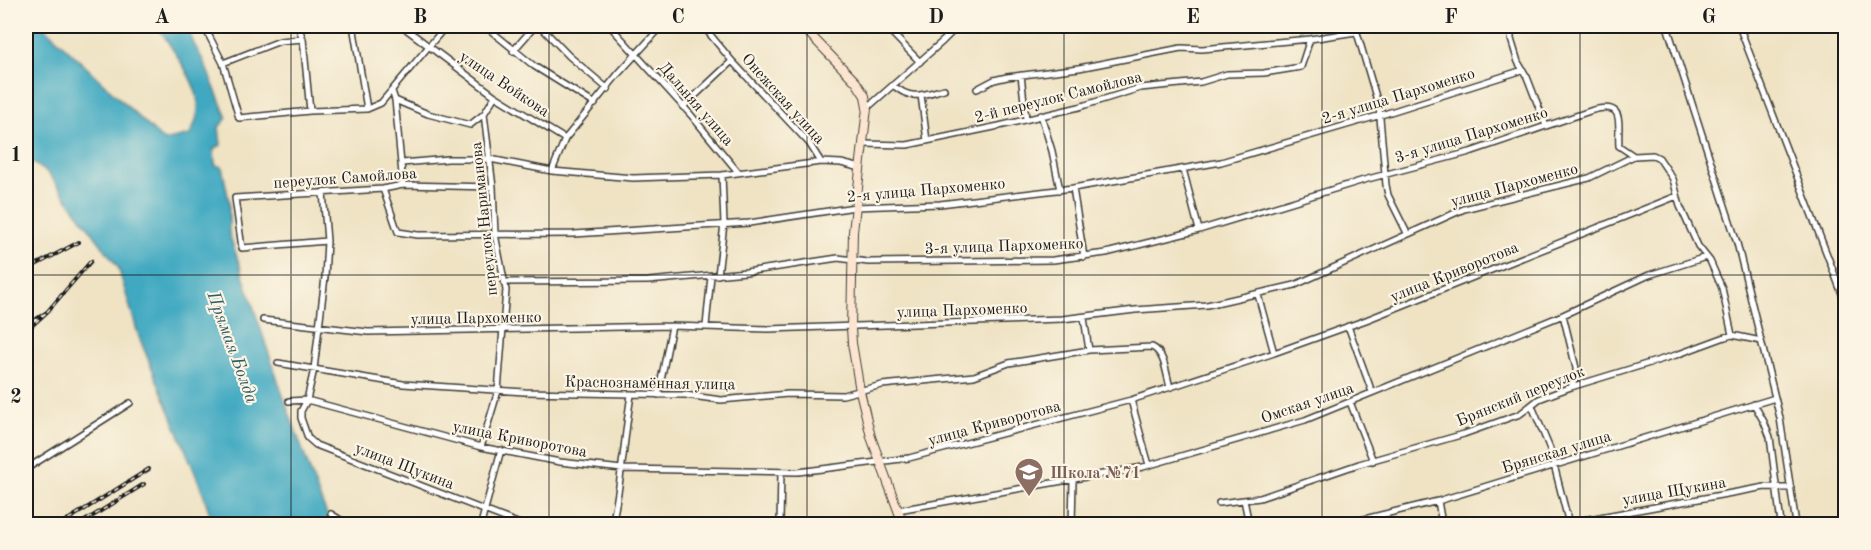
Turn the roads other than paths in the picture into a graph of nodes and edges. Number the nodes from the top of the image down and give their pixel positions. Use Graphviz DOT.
graph roads {
  1 [pos="204,26"];
  2 [pos="298,26"];
  3 [pos="359,26"];
  4 [pos="402,26"];
  5 [pos="446,26"];
  6 [pos="485,26"];
  7 [pos="535,26"];
  8 [pos="540,26"];
  9 [pos="610,26"];
  10 [pos="662,26"];
  11 [pos="703,26"];
  12 [pos="802,26"];
  13 [pos="885,26"];
  14 [pos="958,26"];
  15 [pos="1511,26"];
  16 [pos="1666,26"];
  17 [pos="1739,26"];
  18 [pos="1355,29"];
  19 [pos="303,39"];
  20 [pos="1310,39"];
  21 [pos="428,47"];
  22 [pos="513,51"];
  23 [pos="637,55"];
  24 [pos="732,61"];
  25 [pos="920,62"];
  26 [pos="223,63"];
  27 [pos="1523,70"];
  28 [pos="1020,75"];
  29 [pos="893,86"];
  30 [pos="608,89"];
  31 [pos="944,89"];
  32 [pos="977,89"];
  33 [pos="392,91"];
  34 [pos="921,95"];
  35 [pos="495,96"];
  36 [pos="395,100"];
  37 [pos="595,104"];
  38 [pos="683,107"];
  39 [pos="867,108"];
  40 [pos="367,109"];
  41 [pos="310,111"];
  42 [pos="484,114"];
  43 [pos="1041,115"];
  44 [pos="1381,115"];
  45 [pos="1026,119"];
  46 [pos="1546,126"];
  47 [pos="565,139"];
  48 [pos="927,141"];
  49 [pos="863,144"];
  50 [pos="1634,156"];
  51 [pos="490,159"];
  52 [pos="820,162"];
  53 [pos="402,164"];
  54 [pos="861,168"];
  55 [pos="1184,169"];
  56 [pos="552,171"];
  57 [pos="738,172"];
  58 [pos="1385,174"];
  59 [pos="722,175"];
  60 [pos="403,185"];
  61 [pos="493,187"];
  62 [pos="1073,188"];
  63 [pos="383,189"];
  64 [pos="1060,190"];
  65 [pos="323,192"];
  66 [pos="1677,196"];
  67 [pos="855,207"];
  68 [pos="723,224"];
  69 [pos="1199,230"];
  70 [pos="1407,233"];
  71 [pos="495,234"];
  72 [pos="327,241"];
  73 [pos="1084,257"];
  74 [pos="1706,257"];
  75 [pos="852,260"];
  76 [pos="715,275"];
  77 [pos="504,282"];
  78 [pos="1258,295"];
  79 [pos="1845,304"];
  80 [pos="1563,315"];
  81 [pos="1084,318"];
  82 [pos="263,320"];
  83 [pos="320,326"];
  84 [pos="672,326"];
  85 [pos="706,326"];
  86 [pos="1348,327"];
  87 [pos="851,328"];
  88 [pos="504,330"];
  89 [pos="1732,335"];
  90 [pos="1761,341"];
  91 [pos="1089,350"];
  92 [pos="1274,353"];
  93 [pos="278,363"];
  94 [pos="314,369"];
  95 [pos="1170,387"];
  96 [pos="1571,387"];
  97 [pos="498,391"];
  98 [pos="860,391"];
  99 [pos="1372,392"];
  100 [pos="631,395"];
  101 [pos="658,395"];
  102 [pos="1775,398"];
  103 [pos="307,400"];
  104 [pos="1131,400"];
  105 [pos="289,401"];
  106 [pos="1350,402"];
  107 [pos="130,403"];
  108 [pos="1754,404"];
  109 [pos="1532,406"];
  110 [pos="482,447"];
  111 [pos="501,450"];
  112 [pos="1373,460"];
  113 [pos="880,461"];
  114 [pos="1149,465"];
  115 [pos="1555,465"];
  116 [pos="26,469"];
  117 [pos="622,469"];
  118 [pos="781,472"];
  119 [pos="1074,481"];
  120 [pos="1774,487"];
  121 [pos="1791,488"];
  122 [pos="1244,500"];
  123 [pos="1438,501"];
  124 [pos="1219,503"];
  125 [pos="898,510"];
  126 [pos="485,512"];
  127 [pos="331,514"];
  128 [pos="1366,522"];
  129 [pos="1568,524"];
  130 [pos="347,525"];
  131 [pos="481,525"];
  132 [pos="520,525"];
  133 [pos="612,525"];
  134 [pos="780,525"];
  135 [pos="903,525"];
  136 [pos="1072,525"];
  137 [pos="1249,525"];
  138 [pos="1344,525"];
  139 [pos="1442,525"];
  140 [pos="1561,525"];
  141 [pos="1781,525"];
  142 [pos="1797,525"];
  1 -- 26 [label="street"];
  2 -- 19 [label="street"];
  3 -- 40 [label="street"];
  4 -- 21 [label="street, улица Войкова"];
  5 -- 21 [label="street"];
  6 -- 22 [label="street"];
  7 -- 22 [label="street"];
  8 -- 30 [label="street"];
  9 -- 23 [label="street, Дальняя улица"];
  10 -- 23 [label="street"];
  11 -- 24 [label="street, Онежская улица"];
  12 -- 39 [label="street"];
  13 -- 25 [label="street"];
  14 -- 25 [label="street"];
  15 -- 27 [label="street"];
  16 -- 90 [label="street"];
  17 -- 79 [label="street"];
  18 -- 20 [label="street"];
  18 -- 44 [label="street"];
  19 -- 26 [label="street"];
  19 -- 41 [label="street"];
  20 -- 28 [label="street"];
  20 -- 43 [label="street, 2-й переулок Самойлова"];
  21 -- 33 [label="street"];
  21 -- 35 [label="street, улица Войкова"];
  22 -- 37 [label="street"];
  23 -- 30 [label="street"];
  23 -- 38 [label="street, Дальняя улица"];
  24 -- 38 [label="street"];
  24 -- 52 [label="street, Онежская улица"];
  25 -- 29 [label="street"];
  26 -- 41 [label="street"];
  27 -- 44 [label="street, 2-я улица Пархоменко"];
  27 -- 46 [label="street"];
  28 -- 32 [label="street"];
  28 -- 45 [label="street"];
  29 -- 34 [label="street"];
  29 -- 39 [label="street"];
  30 -- 37 [label="street"];
  31 -- 34 [label="street"];
  33 -- 36 [label="street"];
  33 -- 40 [label="street"];
  34 -- 48 [label="street"];
  35 -- 42 [label="street"];
  35 -- 47 [label="street, улица Войкова"];
  36 -- 42 [label="street"];
  36 -- 53 [label="street"];
  37 -- 47 [label="street"];
  38 -- 57 [label="street, Дальняя улица"];
  39 -- 49 [label="street"];
  40 -- 41 [label="street"];
  42 -- 51 [label="street, переулок Нариманова"];
  43 -- 45 [label="street, 2-й переулок Самойлова"];
  43 -- 64 [label="street"];
  44 -- 55 [label="street, 2-я улица Пархоменко"];
  44 -- 58 [label="street"];
  45 -- 48 [label="street, 2-й переулок Самойлова"];
  46 -- 50 [label="street, 3-я улица Пархоменко"];
  46 -- 58 [label="street, 3-я улица Пархоменко"];
  47 -- 56 [label="street"];
  48 -- 49 [label="street, 2-й переулок Самойлова"];
  49 -- 54 [label="street"];
  50 -- 66 [label="street"];
  50 -- 70 [label="street, улица Пархоменко"];
  51 -- 53 [label="street"];
  51 -- 56 [label="street"];
  51 -- 61 [label="street, переулок Нариманова"];
  52 -- 54 [label="street"];
  52 -- 57 [label="street"];
  53 -- 60 [label="street"];
  54 -- 67 [label="street"];
  55 -- 62 [label="street, 2-я улица Пархоменко"];
  55 -- 69 [label="street"];
  56 -- 59 [label="street"];
  57 -- 59 [label="street"];
  58 -- 69 [label="street, 3-я улица Пархоменко"];
  58 -- 70 [label="street"];
  59 -- 68 [label="street"];
  60 -- 61 [label="street, переулок Самойлова"];
  60 -- 63 [label="street, переулок Самойлова"];
  61 -- 71 [label="street, переулок Нариманова"];
  62 -- 64 [label="street, 2-я улица Пархоменко"];
  62 -- 73 [label="street"];
  63 -- 65 [label="street, переулок Самойлова"];
  63 -- 71 [label="street, 2-я улица Пархоменко"];
  64 -- 67 [label="street, 2-я улица Пархоменко"];
  65 -- 72 [label="street"];
  65 -- 72 [label="street, переулок Самойлова"];
  66 -- 74 [label="street"];
  66 -- 86 [label="street, улица Криворотова"];
  67 -- 68 [label="street, 2-я улица Пархоменко"];
  67 -- 75 [label="street"];
  68 -- 71 [label="street, 2-я улица Пархоменко"];
  68 -- 76 [label="street"];
  69 -- 73 [label="street, 3-я улица Пархоменко"];
  70 -- 78 [label="street, улица Пархоменко"];
  71 -- 77 [label="street, переулок Нариманова"];
  72 -- 83 [label="street"];
  73 -- 75 [label="street, 3-я улица Пархоменко"];
  74 -- 80 [label="street, Омская улица"];
  74 -- 89 [label="street"];
  75 -- 76 [label="street, 3-я улица Пархоменко"];
  75 -- 87 [label="street"];
  76 -- 77 [label="street, 3-я улица Пархоменко"];
  76 -- 85 [label="street"];
  77 -- 88 [label="street, переулок Нариманова"];
  78 -- 81 [label="street, улица Пархоменко"];
  78 -- 92 [label="street"];
  80 -- 96 [label="street"];
  80 -- 99 [label="street, Омская улица"];
  81 -- 87 [label="street, улица Пархоменко"];
  81 -- 91 [label="street"];
  82 -- 83 [label="street, улица Пархоменко"];
  83 -- 88 [label="street, улица Пархоменко"];
  83 -- 94 [label="street"];
  84 -- 85 [label="street, улица Пархоменко"];
  84 -- 88 [label="street, улица Пархоменко"];
  84 -- 101 [label="street"];
  85 -- 87 [label="street, улица Пархоменко"];
  86 -- 92 [label="street, улица Криворотова"];
  86 -- 99 [label="street"];
  87 -- 98 [label="street"];
  88 -- 97 [label="street, переулок Нариманова"];
  89 -- 90 [label="street"];
  89 -- 96 [label="street, Брянский переулок"];
  90 -- 102 [label="street"];
  91 -- 95 [label="street, Краснознамённая улица"];
  91 -- 98 [label="street, Краснознамённая улица"];
  92 -- 95 [label="street, улица Криворотова"];
  93 -- 94 [label="street, Краснознамённая улица"];
  94 -- 97 [label="street, Краснознамённая улица"];
  94 -- 103 [label="street"];
  95 -- 104 [label="street, улица Криворотова"];
  96 -- 109 [label="street, Брянский переулок"];
  97 -- 100 [label="street, Краснознамённая улица"];
  97 -- 110 [label="street, переулок Нариманова"];
  98 -- 101 [label="street, Краснознамённая улица"];
  98 -- 113 [label="street"];
  99 -- 106 [label="street, Омская улица"];
  100 -- 101 [label="street, Краснознамённая улица"];
  100 -- 117 [label="street"];
  102 -- 108 [label="street, Брянская улица"];
  102 -- 121 [label="street"];
  103 -- 105 [label="street, улица Криворотова"];
  103 -- 110 [label="street, улица Криворотова"];
  103 -- 126 [label="street, улица Щукина"];
  104 -- 113 [label="street, улица Криворотова"];
  104 -- 114 [label="street"];
  106 -- 112 [label="street"];
  106 -- 114 [label="street, Омская улица"];
  107 -- 116 [label="street"];
  108 -- 115 [label="street, Брянская улица"];
  108 -- 120 [label="street"];
  109 -- 112 [label="street, Брянский переулок"];
  109 -- 115 [label="street"];
  110 -- 111 [label="street, улица Криворотова"];
  111 -- 117 [label="street, улица Криворотова"];
  111 -- 126 [label="street"];
  112 -- 122 [label="street, Брянский переулок"];
  113 -- 118 [label="street, улица Криворотова"];
  113 -- 125 [label="street"];
  114 -- 119 [label="street, Омская улица"];
  115 -- 123 [label="street, Брянская улица"];
  115 -- 129 [label="street"];
  117 -- 118 [label="street, улица Криворотова"];
  117 -- 133 [label="street"];
  118 -- 134 [label="street"];
  119 -- 125 [label="street, Омская улица"];
  119 -- 136 [label="street"];
  120 -- 121 [label="street, улица Щукина"];
  120 -- 129 [label="street, улица Щукина"];
  120 -- 141 [label="street"];
  121 -- 142 [label="street"];
  122 -- 124 [label="street, Брянский переулок"];
  122 -- 137 [label="street"];
  123 -- 128 [label="street, Брянская улица"];
  123 -- 139 [label="street"];
  125 -- 135 [label="street"];
  126 -- 131 [label="street"];
  126 -- 132 [label="street, улица Щукина"];
  127 -- 130 [label="street"];
  128 -- 138 [label="street, Брянская улица"];
  129 -- 140 [label="street, улица Щукина"];
}
